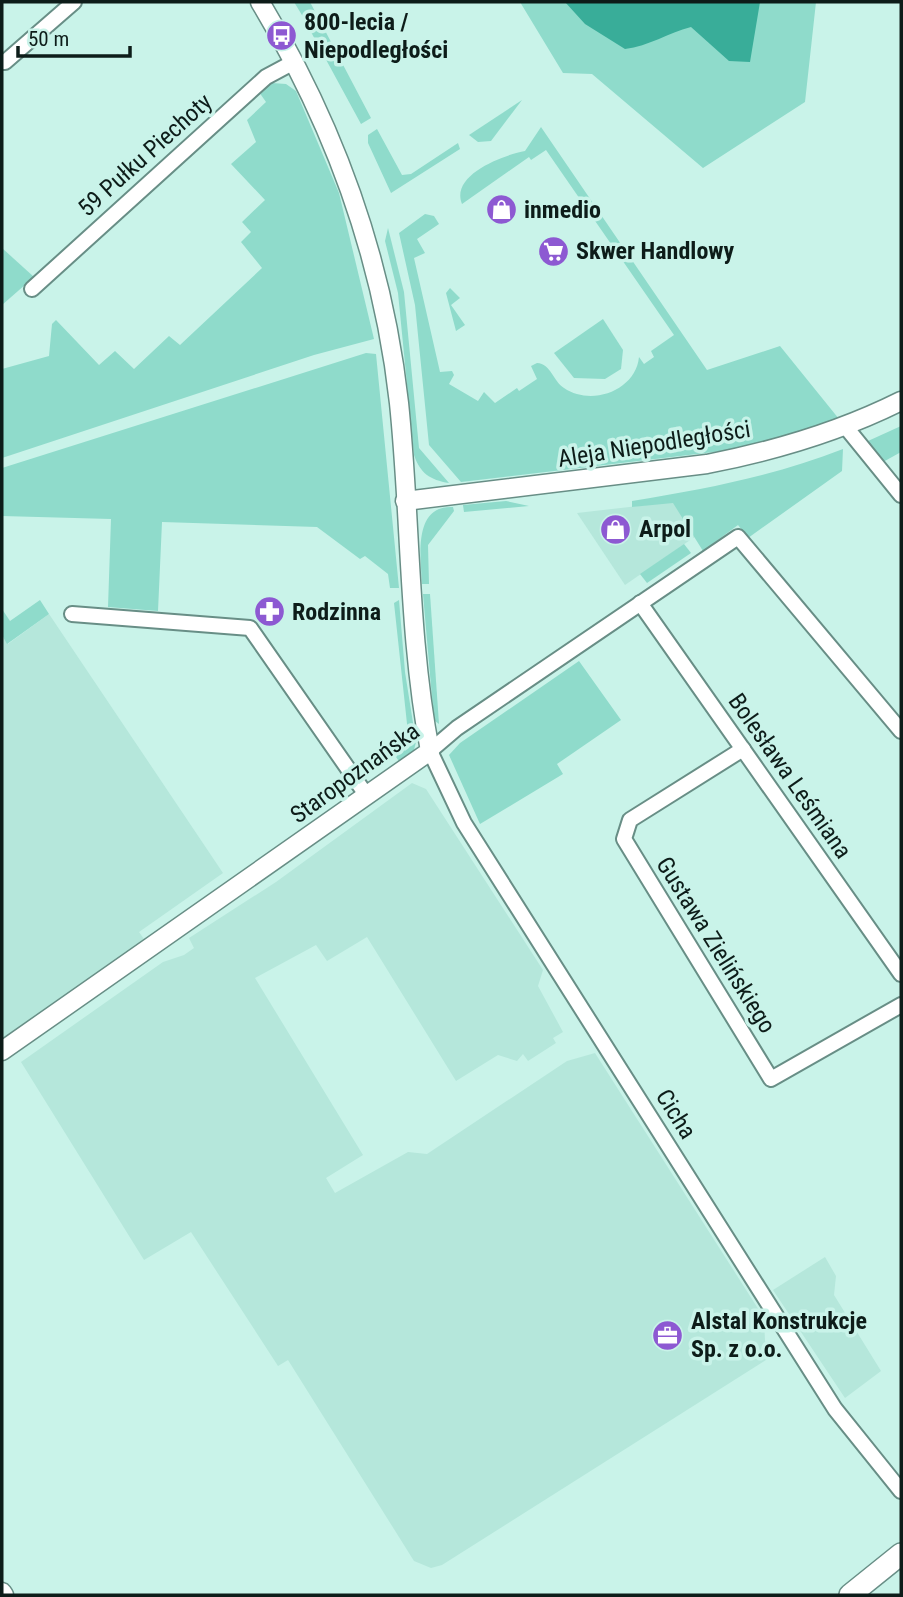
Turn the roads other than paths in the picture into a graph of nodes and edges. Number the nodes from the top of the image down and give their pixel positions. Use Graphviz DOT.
graph roads {
  1 [pos="74,2"];
  2 [pos="260,2"];
  3 [pos="2,62"];
  4 [pos="294,62"];
  5 [pos="32,289"];
  6 [pos="901,401"];
  7 [pos="845,426"];
  8 [pos="901,495"];
  9 [pos="405,502"];
  10 [pos="640,603"];
  11 [pos="72,614"];
  12 [pos="901,731"];
  13 [pos="743,749"];
  14 [pos="430,751"];
  15 [pos="367,796"];
  16 [pos="901,975"];
  17 [pos="901,1004"];
  18 [pos="2,1051"];
  19 [pos="901,1491"];
  20 [pos="901,1554"];
  21 [pos="850,1595"];
  1 -- 3 [label="street"];
  2 -- 4 [label="street"];
  4 -- 5 [label="street, 59 Pułku Piechoty"];
  4 -- 9 [label="street"];
  6 -- 7 [label="street, Aleja Niepodległości"];
  7 -- 8 [label="street"];
  7 -- 9 [label="street, Aleja Niepodległości"];
  9 -- 14 [label="street"];
  10 -- 12 [label="street, Staropoznańska"];
  10 -- 13 [label="street, Bolesława Leśmiana"];
  10 -- 14 [label="street, Staropoznańska"];
  11 -- 15 [label="street"];
  13 -- 16 [label="street, Bolesława Leśmiana"];
  13 -- 17 [label="street, Gustawa Zielińskiego"];
  14 -- 15 [label="street, Staropoznańska"];
  14 -- 19 [label="street, Cicha"];
  15 -- 18 [label="street, Staropoznańska"];
  20 -- 21 [label="main road"];
}
